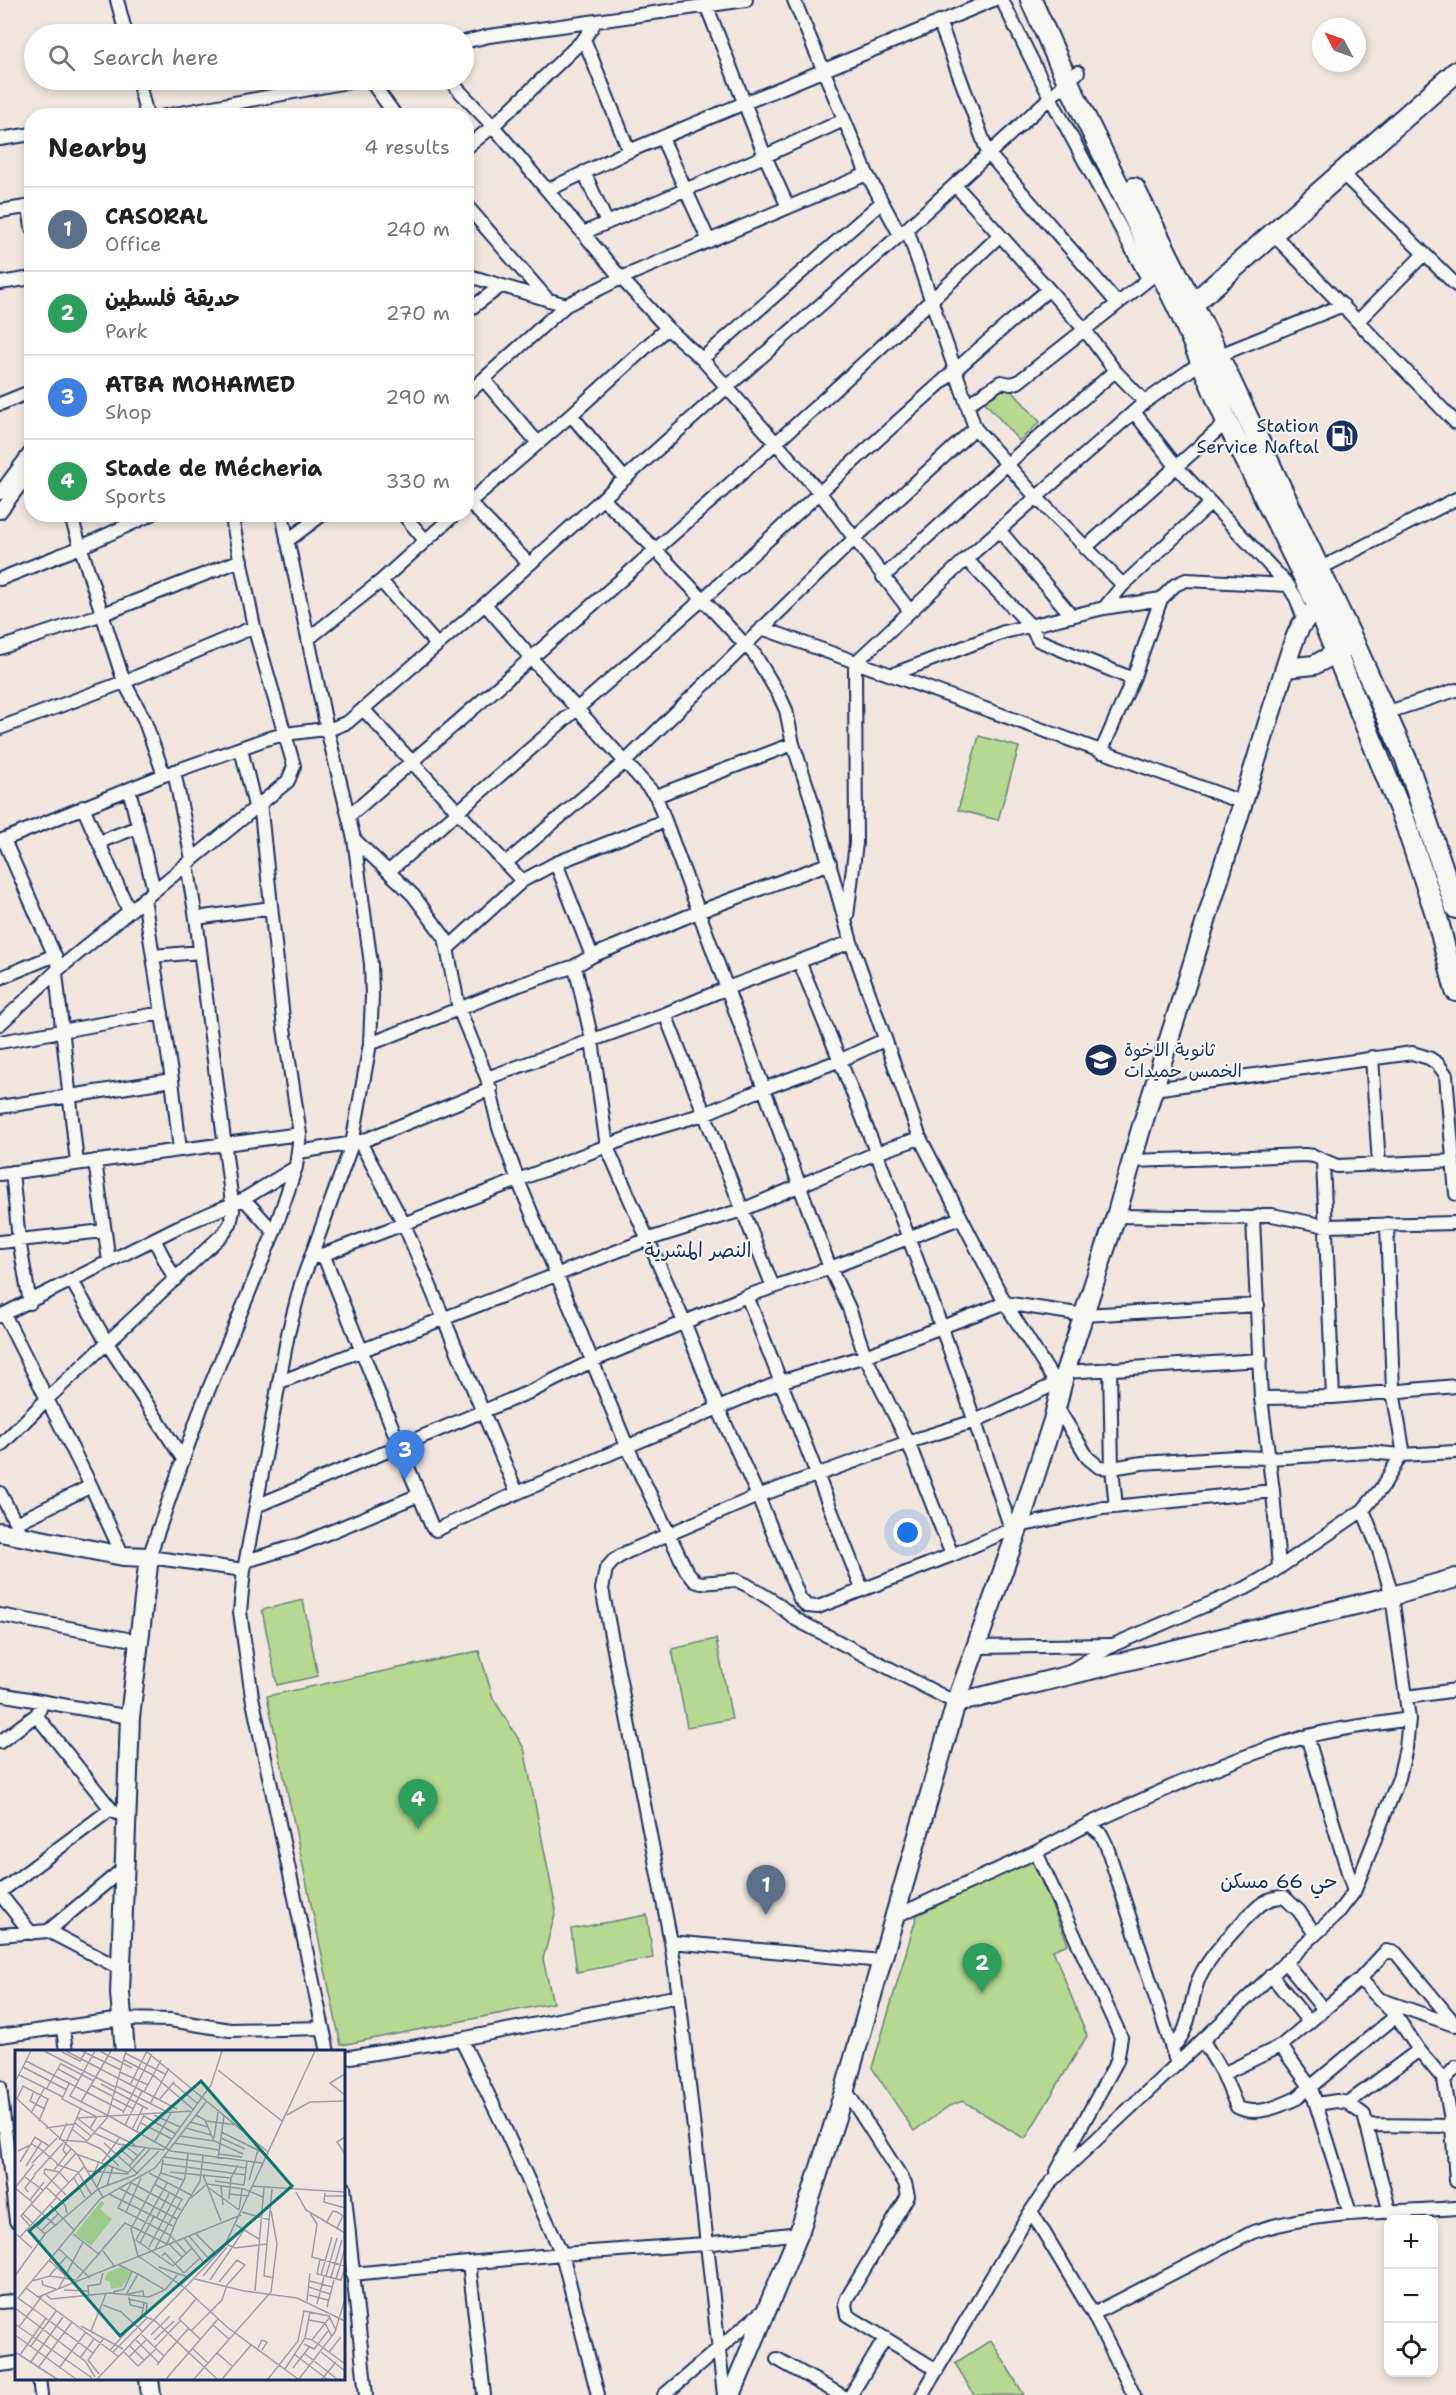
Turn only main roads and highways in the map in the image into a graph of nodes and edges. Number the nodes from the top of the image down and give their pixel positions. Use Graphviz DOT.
graph roads {
  1 [pos="1031,0"];
  2 [pos="1046,0"];
  3 [pos="1456,72"];
  4 [pos="1072,76"];
  5 [pos="1187,310"];
  6 [pos="1318,608"];
  7 [pos="1354,643"];
  8 [pos="1335,654"];
  9 [pos="1285,668"];
  10 [pos="1456,908"];
  11 [pos="1456,991"];
  12 [pos="13,1530"];
  13 [pos="1456,1578"];
  14 [pos="956,1703"];
  15 [pos="125,2050"];
  16 [pos="149,2380"];
  17 [pos="151,2395"];
  18 [pos="731,2395"];
  1 -- 4 [label="main road"];
  2 -- 4 [label="main road"];
  3 -- 5 [label="main road"];
  4 -- 5 [label="main road"];
  4 -- 5 [label="main road"];
  5 -- 6 [label="main road"];
  5 -- 6 [label="main road"];
  6 -- 7 [label="main road"];
  6 -- 8 [label="main road"];
  6 -- 9 [label="main road"];
  7 -- 8 [label="main road"];
  7 -- 10 [label="main road"];
  8 -- 9 [label="main road"];
  8 -- 11 [label="main road"];
  9 -- 14 [label="main road"];
  12 -- 15 [label="main road"];
  13 -- 14 [label="main road"];
  14 -- 18 [label="main road"];
  16 -- 17 [label="main road"];
}
